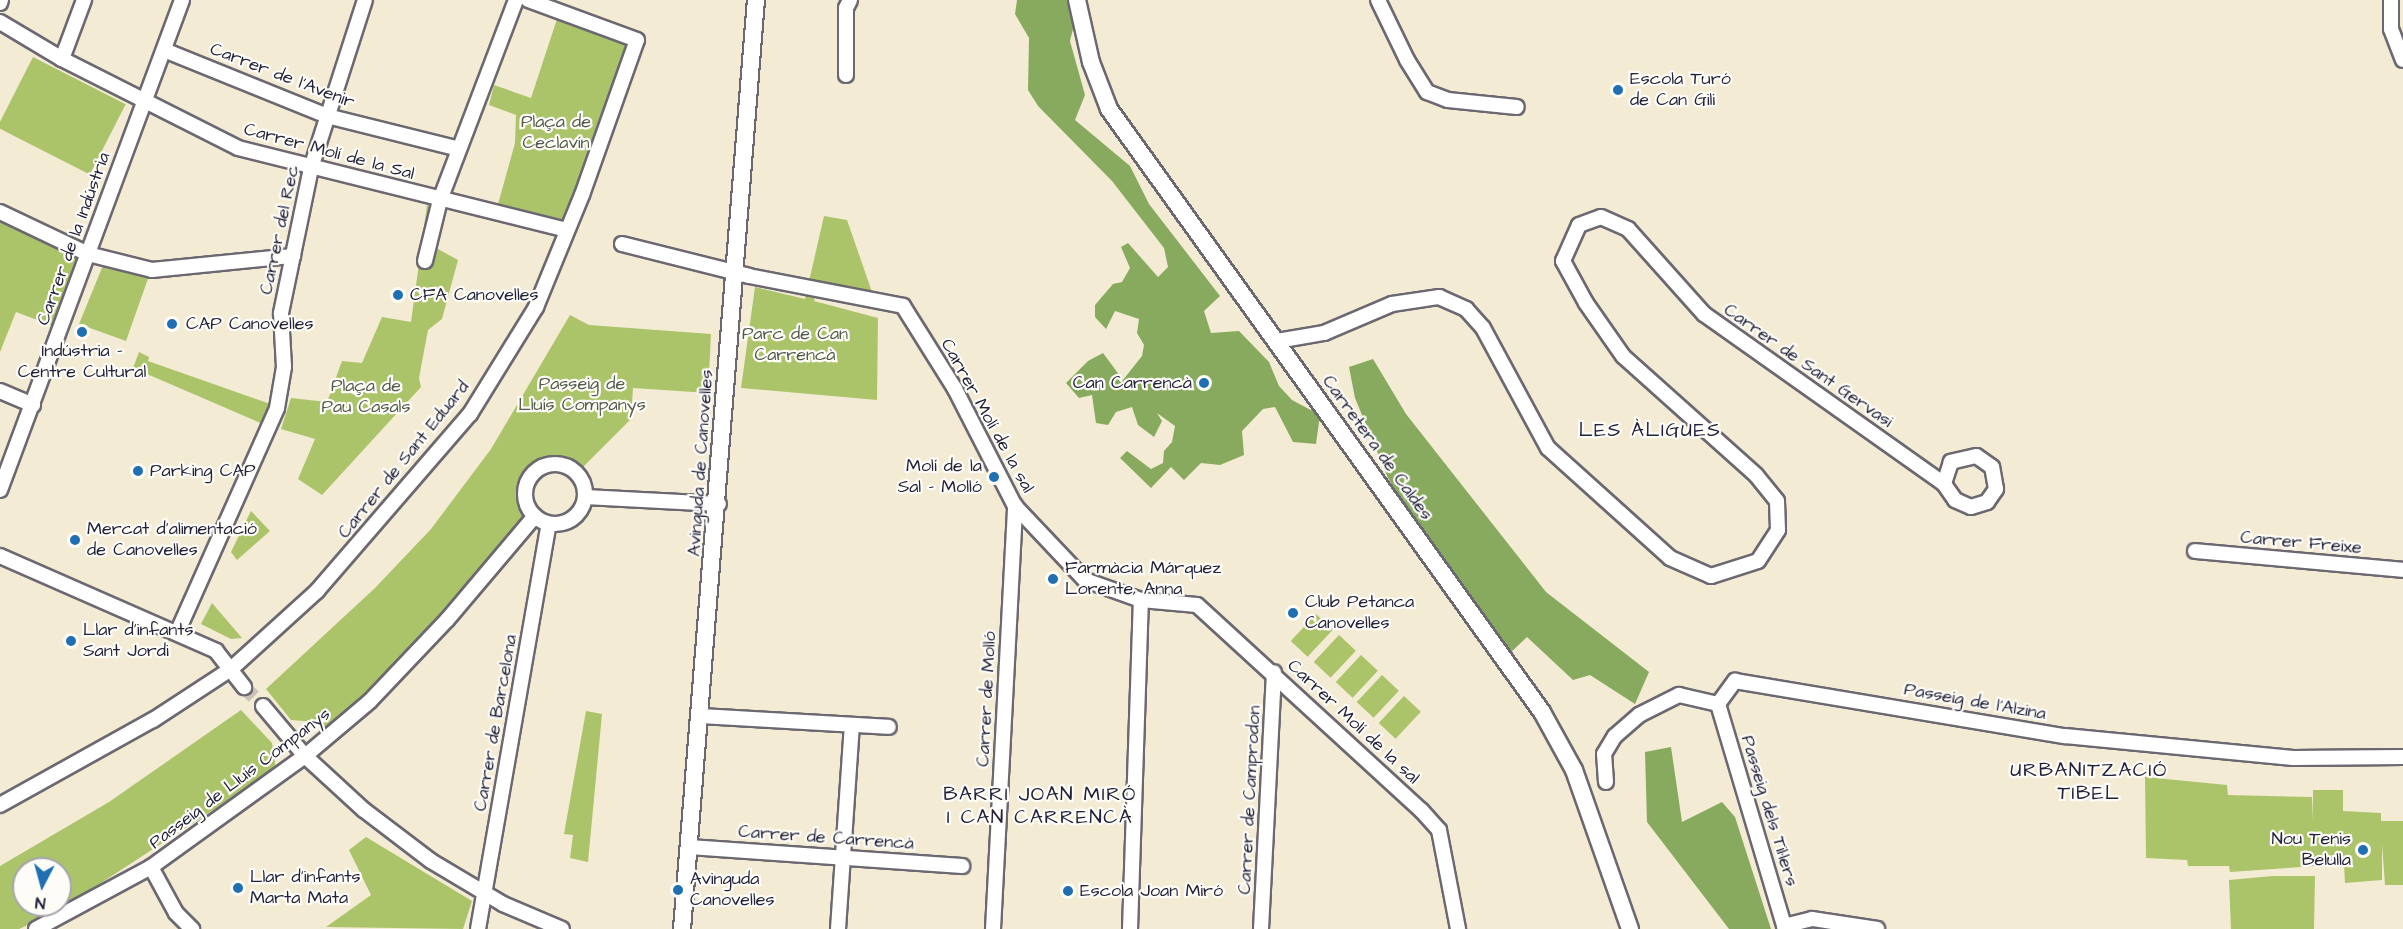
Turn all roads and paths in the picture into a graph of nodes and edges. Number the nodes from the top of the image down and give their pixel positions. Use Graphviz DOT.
graph roads {
  1 [pos="84,0"];
  2 [pos="182,0"];
  3 [pos="365,0"];
  4 [pos="516,0"];
  5 [pos="528,0"];
  6 [pos="756,0"];
  7 [pos="850,0"];
  8 [pos="1077,0"];
  9 [pos="1378,0"];
  10 [pos="2391,0"];
  11 [pos="0,22"];
  12 [pos="164,50"];
  13 [pos="62,59"];
  14 [pos="2403,60"];
  15 [pos="846,75"];
  16 [pos="144,100"];
  17 [pos="1517,107"];
  18 [pos="327,116"];
  19 [pos="459,149"];
  20 [pos="311,168"];
  21 [pos="440,200"];
  22 [pos="0,212"];
  23 [pos="567,230"];
  24 [pos="622,244"];
  25 [pos="88,254"];
  26 [pos="293,256"];
  27 [pos="425,261"];
  28 [pos="735,272"];
  29 [pos="1276,341"];
  30 [pos="0,391"];
  31 [pos="33,405"];
  32 [pos="1944,484"];
  33 [pos="0,490"];
  34 [pos="585,497"];
  35 [pos="719,504"];
  36 [pos="1015,506"];
  37 [pos="536,516"];
  38 [pos="549,524"];
  39 [pos="2195,551"];
  40 [pos="0,556"];
  41 [pos="2403,570"];
  42 [pos="1141,600"];
  43 [pos="177,633"];
  44 [pos="231,669"];
  45 [pos="1274,672"];
  46 [pos="244,687"];
  47 [pos="1718,704"];
  48 [pos="263,706"];
  49 [pos="699,716"];
  50 [pos="852,725"];
  51 [pos="889,727"];
  52 [pos="305,756"];
  53 [pos="2403,757"];
  54 [pos="1606,782"];
  55 [pos="0,805"];
  56 [pos="689,847"];
  57 [pos="843,857"];
  58 [pos="962,866"];
  59 [pos="151,867"];
  60 [pos="485,893"];
  61 [pos="1785,928"];
  62 [pos="36,929"];
  63 [pos="192,929"];
  64 [pos="478,929"];
  65 [pos="562,929"];
  66 [pos="682,929"];
  67 [pos="838,929"];
  68 [pos="993,929"];
  69 [pos="1130,929"];
  70 [pos="1261,929"];
  71 [pos="1458,929"];
  72 [pos="1630,929"];
  73 [pos="1877,929"];
  1 -- 13 [label="street"];
  2 -- 12 [label="street, Carrer de la Indústria"];
  3 -- 18 [label="street, Carrer del Rec"];
  4 -- 19 [label="street"];
  5 -- 23 [label="street, Carrer de Sant Eduard"];
  6 -- 28 [label="street, Avinguda de Canovelles"];
  7 -- 15 [label="street"];
  8 -- 29 [label="street, Carretera de Caldes"];
  9 -- 17 [label="street"];
  10 -- 14 [label="street"];
  11 -- 13 [label="street, Carrer Molí de la Sal"];
  12 -- 16 [label="street, Carrer de la Indústria"];
  12 -- 18 [label="street, Carrer de l'Avenir"];
  13 -- 16 [label="street, Carrer Molí de la Sal"];
  16 -- 20 [label="street, Carrer Molí de la Sal"];
  16 -- 25 [label="street, Carrer de la Indústria"];
  18 -- 19 [label="street, Carrer de l'Avenir"];
  18 -- 20 [label="street, Carrer del Rec"];
  19 -- 21 [label="street"];
  20 -- 21 [label="street, Carrer Molí de la Sal"];
  20 -- 26 [label="street, Carrer del Rec"];
  21 -- 23 [label="street, Carrer Molí de la Sal"];
  21 -- 27 [label="street"];
  22 -- 25 [label="street"];
  23 -- 44 [label="street, Carrer de Sant Eduard"];
  24 -- 28 [label="street, Carrer Molí de la sal"];
  25 -- 26 [label="street"];
  25 -- 31 [label="street, Carrer de la Indústria"];
  26 -- 43 [label="street, Carrer del Rec"];
  28 -- 35 [label="street, Avinguda de Canovelles"];
  28 -- 36 [label="street, Carrer Molí de la sal"];
  29 -- 32 [label="street, Carrer de Sant Gervasi"];
  29 -- 72 [label="street, Carretera de Caldes"];
  30 -- 31 [label="street"];
  31 -- 33 [label="street, Carrer de la Indústria"];
  34 -- 35 [label="street"];
  34 -- 37 [label="street"];
  34 -- 38 [label="street"];
  35 -- 49 [label="street, Avinguda de Canovelles"];
  36 -- 42 [label="street, Carrer Molí de la sal"];
  36 -- 68 [label="street, Carrer de Molló"];
  37 -- 38 [label="street"];
  37 -- 52 [label="street, Passeig de Lluís Companys"];
  38 -- 60 [label="street, Carrer de Barcelona"];
  39 -- 41 [label="street, Carrer Freixe"];
  40 -- 43 [label="street"];
  42 -- 45 [label="street, Carrer Molí de la sal"];
  42 -- 69 [label="street"];
  43 -- 44 [label="street"];
  44 -- 46 [label="street"];
  44 -- 55 [label="street, Carrer de Sant Eduard"];
  45 -- 70 [label="street, Carrer de Camprodon"];
  45 -- 71 [label="street, Carrer Molí de la sal"];
  47 -- 53 [label="street, Passeig de l'Alzina"];
  47 -- 54 [label="street"];
  47 -- 61 [label="street, Passeig dels Til·lers"];
  48 -- 52 [label="street"];
  49 -- 50 [label="street"];
  49 -- 56 [label="street, Avinguda de Canovelles"];
  50 -- 51 [label="street"];
  50 -- 57 [label="street"];
  52 -- 59 [label="street, Passeig de Lluís Companys"];
  52 -- 60 [label="street"];
  56 -- 57 [label="street, Carrer de Carrencà"];
  56 -- 66 [label="street, Avinguda de Canovelles"];
  57 -- 58 [label="street, Carrer de Carrencà"];
  57 -- 67 [label="street"];
  59 -- 62 [label="street, Passeig de Lluís Companys"];
  59 -- 63 [label="street"];
  60 -- 64 [label="street, Carrer de Barcelona"];
  60 -- 65 [label="street"];
  61 -- 73 [label="street"];
}
